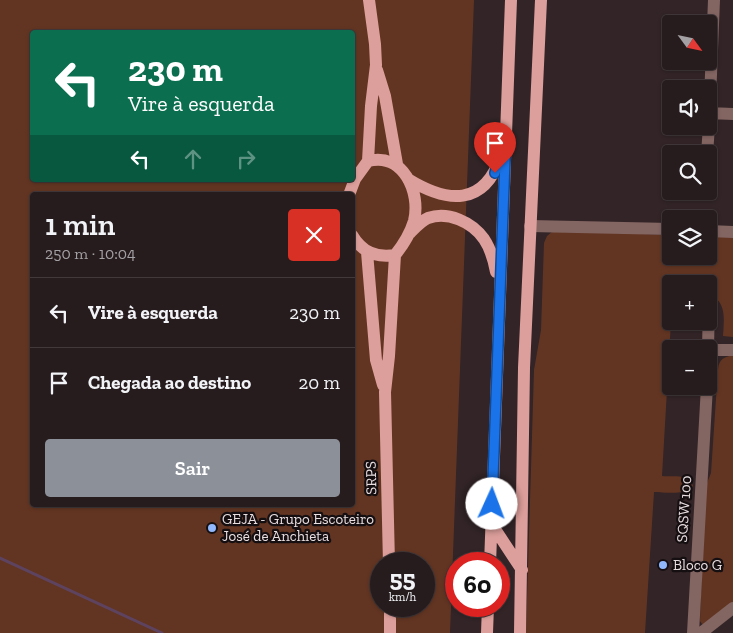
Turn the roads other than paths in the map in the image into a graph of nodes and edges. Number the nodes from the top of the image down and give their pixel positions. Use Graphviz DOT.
graph roads {
  1 [pos="369,0"];
  2 [pos="511,0"];
  3 [pos="541,0"];
  4 [pos="714,0"];
  5 [pos="376,65"];
  6 [pos="710,80"];
  7 [pos="717,113"];
  8 [pos="733,114"];
  9 [pos="506,134"];
  10 [pos="368,162"];
  11 [pos="397,164"];
  12 [pos="355,179"];
  13 [pos="408,179"];
  14 [pos="530,226"];
  15 [pos="662,229"];
  16 [pos="717,231"];
  17 [pos="733,232"];
  18 [pos="410,233"];
  19 [pos="355,239"];
  20 [pos="367,252"];
  21 [pos="395,255"];
  22 [pos="500,290"];
  23 [pos="717,349"];
  24 [pos="733,350"];
  25 [pos="386,392"];
  26 [pos="706,395"];
  27 [pos="491,523"];
  28 [pos="389,552"];
  29 [pos="490,552"];
  30 [pos="522,570"];
  31 [pos="733,608"];
  32 [pos="390,617"];
  33 [pos="488,617"];
  34 [pos="390,633"];
  35 [pos="487,633"];
  36 [pos="520,633"];
  37 [pos="693,633"];
  38 [pos="701,633"];
  1 -- 5 [label="main road"];
  2 -- 9 [label="main road"];
  3 -- 14 [label="main road"];
  4 -- 6 [label="street"];
  5 -- 10 [label="main road"];
  5 -- 11 [label="main road"];
  7 -- 8 [label="street"];
  9 -- 13 [label="main road"];
  9 -- 22 [label="main road"];
  10 -- 11 [label="main road"];
  10 -- 12 [label="main road"];
  11 -- 13 [label="main road"];
  13 -- 18 [label="main road"];
  14 -- 15 [label="street"];
  14 -- 30 [label="main road"];
  16 -- 17 [label="street"];
  18 -- 21 [label="main road"];
  18 -- 22 [label="main road"];
  19 -- 20 [label="main road"];
  20 -- 21 [label="main road"];
  20 -- 25 [label="main road, SRPS"];
  21 -- 25 [label="main road, SRPS"];
  22 -- 27 [label="main road"];
  23 -- 24 [label="street"];
  25 -- 28 [label="main road, SRPS"];
  26 -- 37 [label="street, SQSW 100"];
  27 -- 29 [label="main road"];
  27 -- 30 [label="main road"];
  30 -- 36 [label="main road"];
  31 -- 38 [label="street"];
  32 -- 34 [label="main road"];
  33 -- 35 [label="main road"];
}
